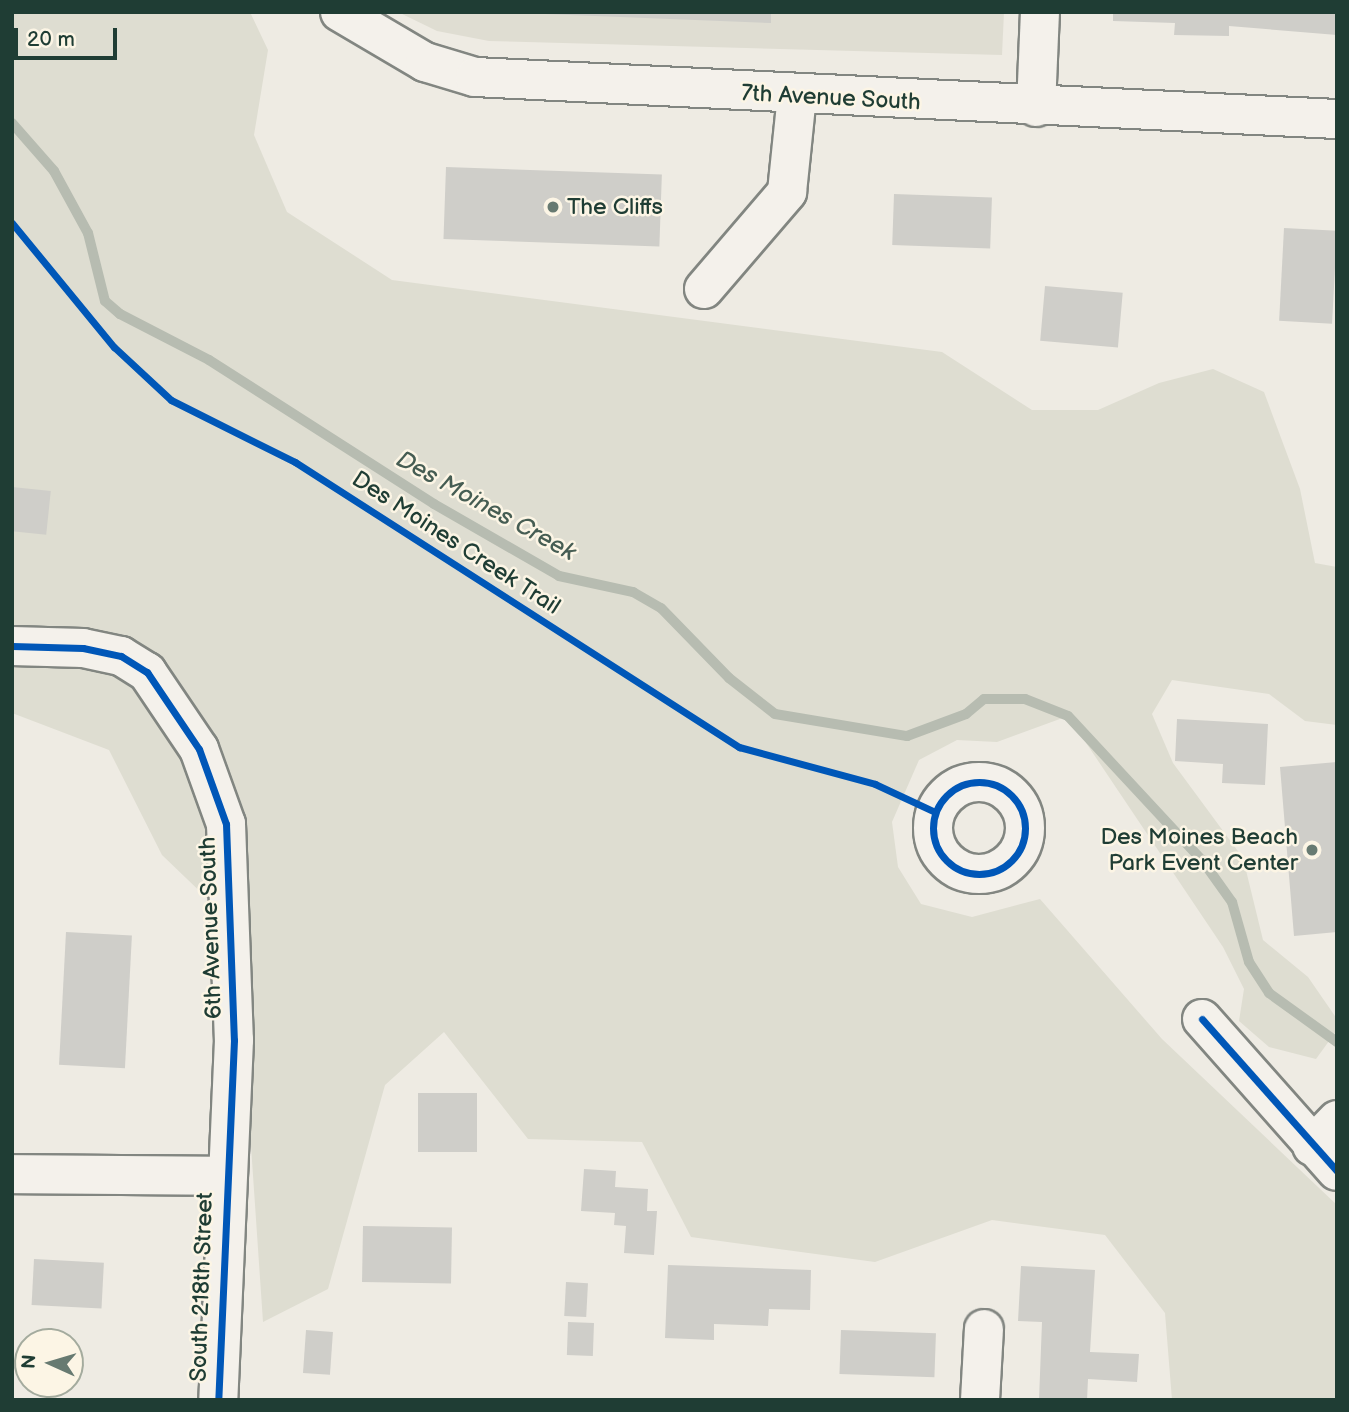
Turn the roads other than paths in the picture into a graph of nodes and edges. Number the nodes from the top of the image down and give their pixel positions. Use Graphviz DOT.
graph roads {
  1 [pos="341,12"];
  2 [pos="1040,12"];
  3 [pos="797,96"];
  4 [pos="1036,107"];
  5 [pos="1337,119"];
  6 [pos="704,289"];
  7 [pos="12,646"];
  8 [pos="1202,1019"];
  9 [pos="1329,1146"];
  10 [pos="12,1174"];
  11 [pos="225,1176"];
  12 [pos="984,1329"];
  13 [pos="218,1400"];
  14 [pos="980,1400"];
  1 -- 3 [label="street, 7th Avenue South"];
  2 -- 4 [label="street"];
  3 -- 4 [label="street, 7th Avenue South"];
  3 -- 6 [label="street"];
  4 -- 5 [label="street, 7th Avenue South"];
  7 -- 11 [label="street, 6th Avenue South"];
  8 -- 9 [label="street"];
  10 -- 11 [label="street"];
  11 -- 13 [label="street, South 218th Street"];
  12 -- 14 [label="street"];
}
